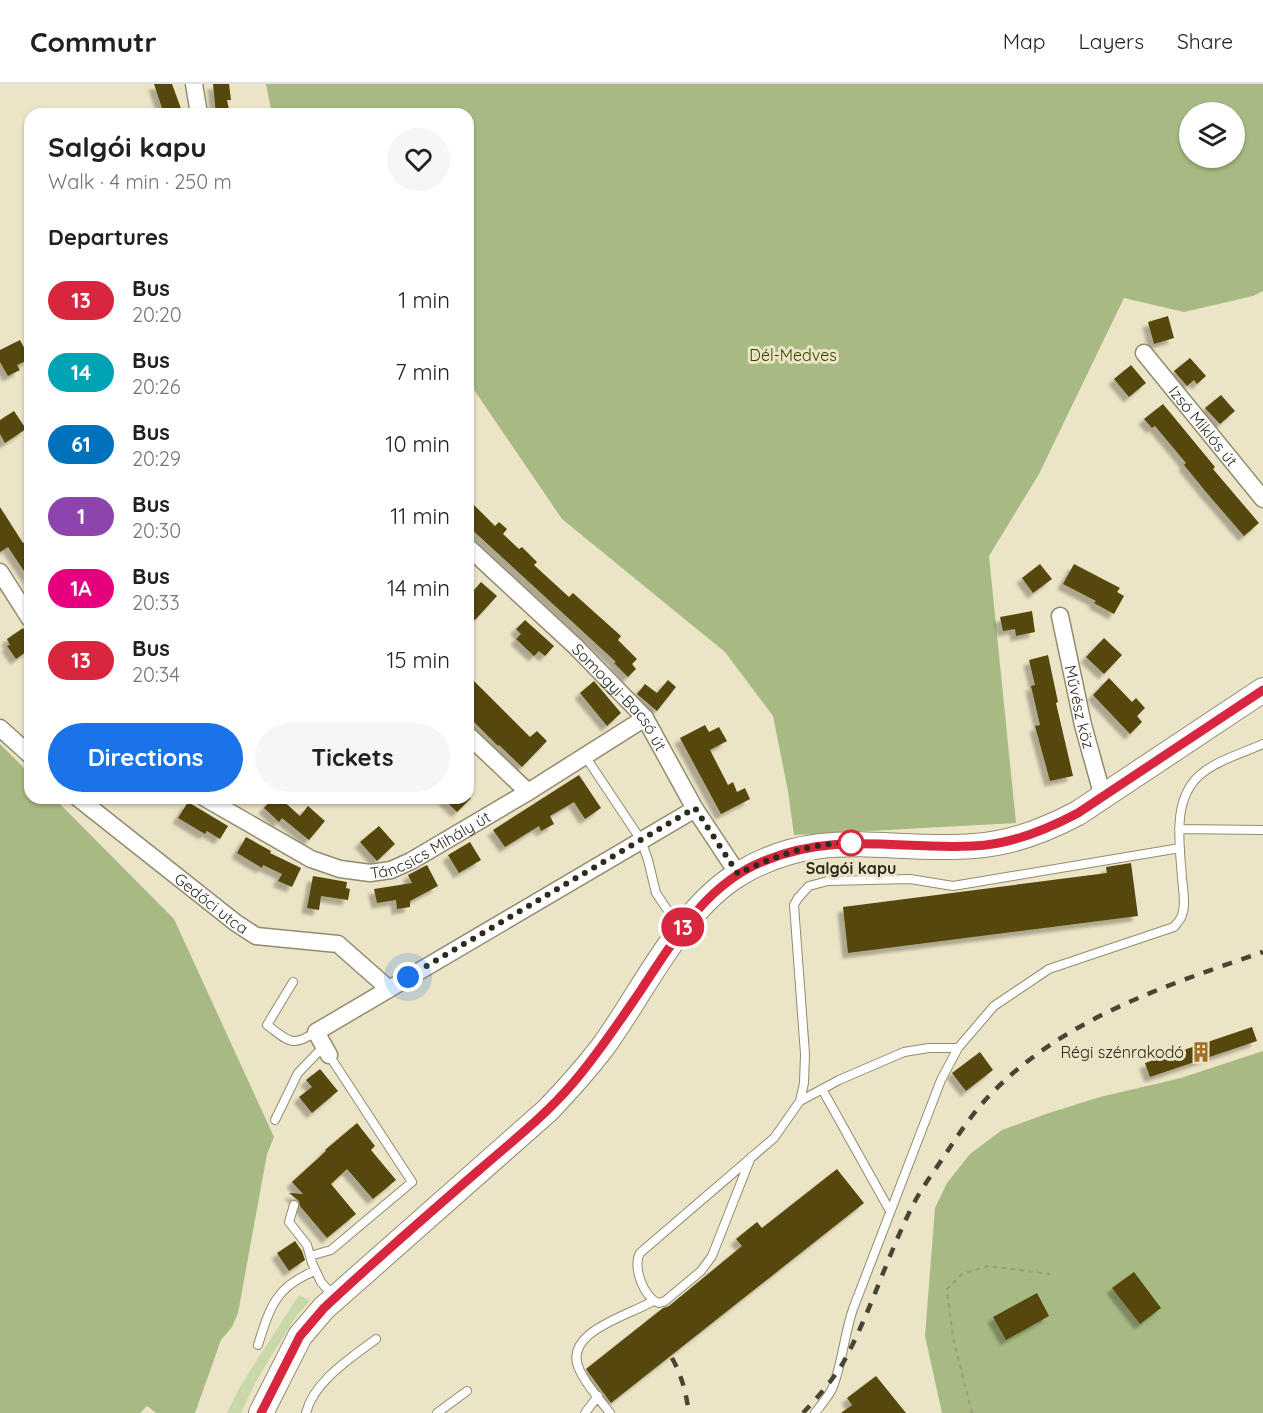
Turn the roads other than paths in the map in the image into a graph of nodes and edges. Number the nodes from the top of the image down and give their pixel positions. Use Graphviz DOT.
graph roads {
  1 [pos="194,84"];
  2 [pos="198,108"];
  3 [pos="1144,353"];
  4 [pos="1263,499"];
  5 [pos="474,553"];
  6 [pos="0,572"];
  7 [pos="24,610"];
  8 [pos="1060,616"];
  9 [pos="1263,690"];
  10 [pos="645,718"];
  11 [pos="0,728"];
  12 [pos="474,741"];
  13 [pos="1263,744"];
  14 [pos="24,750"];
  15 [pos="585,756"];
  16 [pos="528,792"];
  17 [pos="1103,797"];
  18 [pos="85,804"];
  19 [pos="215,804"];
  20 [pos="695,808"];
  21 [pos="1179,829"];
  22 [pos="1263,830"];
  23 [pos="640,840"];
  24 [pos="1180,848"];
  25 [pos="738,874"];
  26 [pos="681,930"];
  27 [pos="293,982"];
  28 [pos="389,988"];
  29 [pos="323,1044"];
  30 [pos="958,1048"];
  31 [pos="822,1089"];
  32 [pos="800,1101"];
  33 [pos="276,1120"];
  34 [pos="751,1157"];
  35 [pos="294,1205"];
  36 [pos="890,1211"];
  37 [pos="310,1256"];
  38 [pos="315,1271"];
  39 [pos="335,1298"];
  40 [pos="653,1301"];
  41 [pos="376,1339"];
  42 [pos="258,1345"];
  43 [pos="467,1390"];
  44 [pos="598,1396"];
  45 [pos="261,1413"];
  46 [pos="306,1413"];
  47 [pos="437,1413"];
  48 [pos="585,1413"];
  49 [pos="610,1413"];
  50 [pos="815,1413"];
  1 -- 2 [label="street"];
  3 -- 4 [label="street, Izsó Miklós út"];
  5 -- 10 [label="street, Somogyi-Bacsó út"];
  6 -- 7 [label="street"];
  8 -- 17 [label="street, Művész köz"];
  9 -- 17 [label="main road"];
  10 -- 15 [label="street, Táncsics Mihály út"];
  10 -- 20 [label="street, Somogyi-Bacsó út"];
  11 -- 14 [label="street"];
  12 -- 16 [label="street"];
  13 -- 21 [label="lane"];
  15 -- 16 [label="street, Táncsics Mihály út"];
  15 -- 23 [label="lane"];
  16 -- 19 [label="street, Táncsics Mihály út"];
  17 -- 25 [label="main road"];
  18 -- 28 [label="street, Gedőci utca"];
  20 -- 23 [label="street"];
  20 -- 25 [label="street, Somogyi-Bacsó út"];
  21 -- 22 [label="lane"];
  21 -- 24 [label="lane"];
  23 -- 26 [label="lane"];
  23 -- 28 [label="street"];
  24 -- 30 [label="lane"];
  24 -- 32 [label="lane"];
  25 -- 26 [label="main road"];
  26 -- 39 [label="main road"];
  27 -- 29 [label="lane"];
  28 -- 29 [label="street"];
  29 -- 33 [label="lane"];
  29 -- 37 [label="lane"];
  30 -- 31 [label="lane"];
  30 -- 36 [label="lane"];
  31 -- 32 [label="lane"];
  31 -- 36 [label="lane"];
  32 -- 34 [label="lane"];
  34 -- 40 [label="lane"];
  34 -- 40 [label="lane"];
  35 -- 37 [label="lane"];
  36 -- 50 [label="lane"];
  37 -- 38 [label="lane"];
  38 -- 39 [label="lane"];
  38 -- 42 [label="lane"];
  39 -- 45 [label="main road"];
  40 -- 44 [label="lane"];
  41 -- 46 [label="lane"];
  43 -- 47 [label="lane"];
  44 -- 48 [label="lane"];
  44 -- 49 [label="lane"];
}
